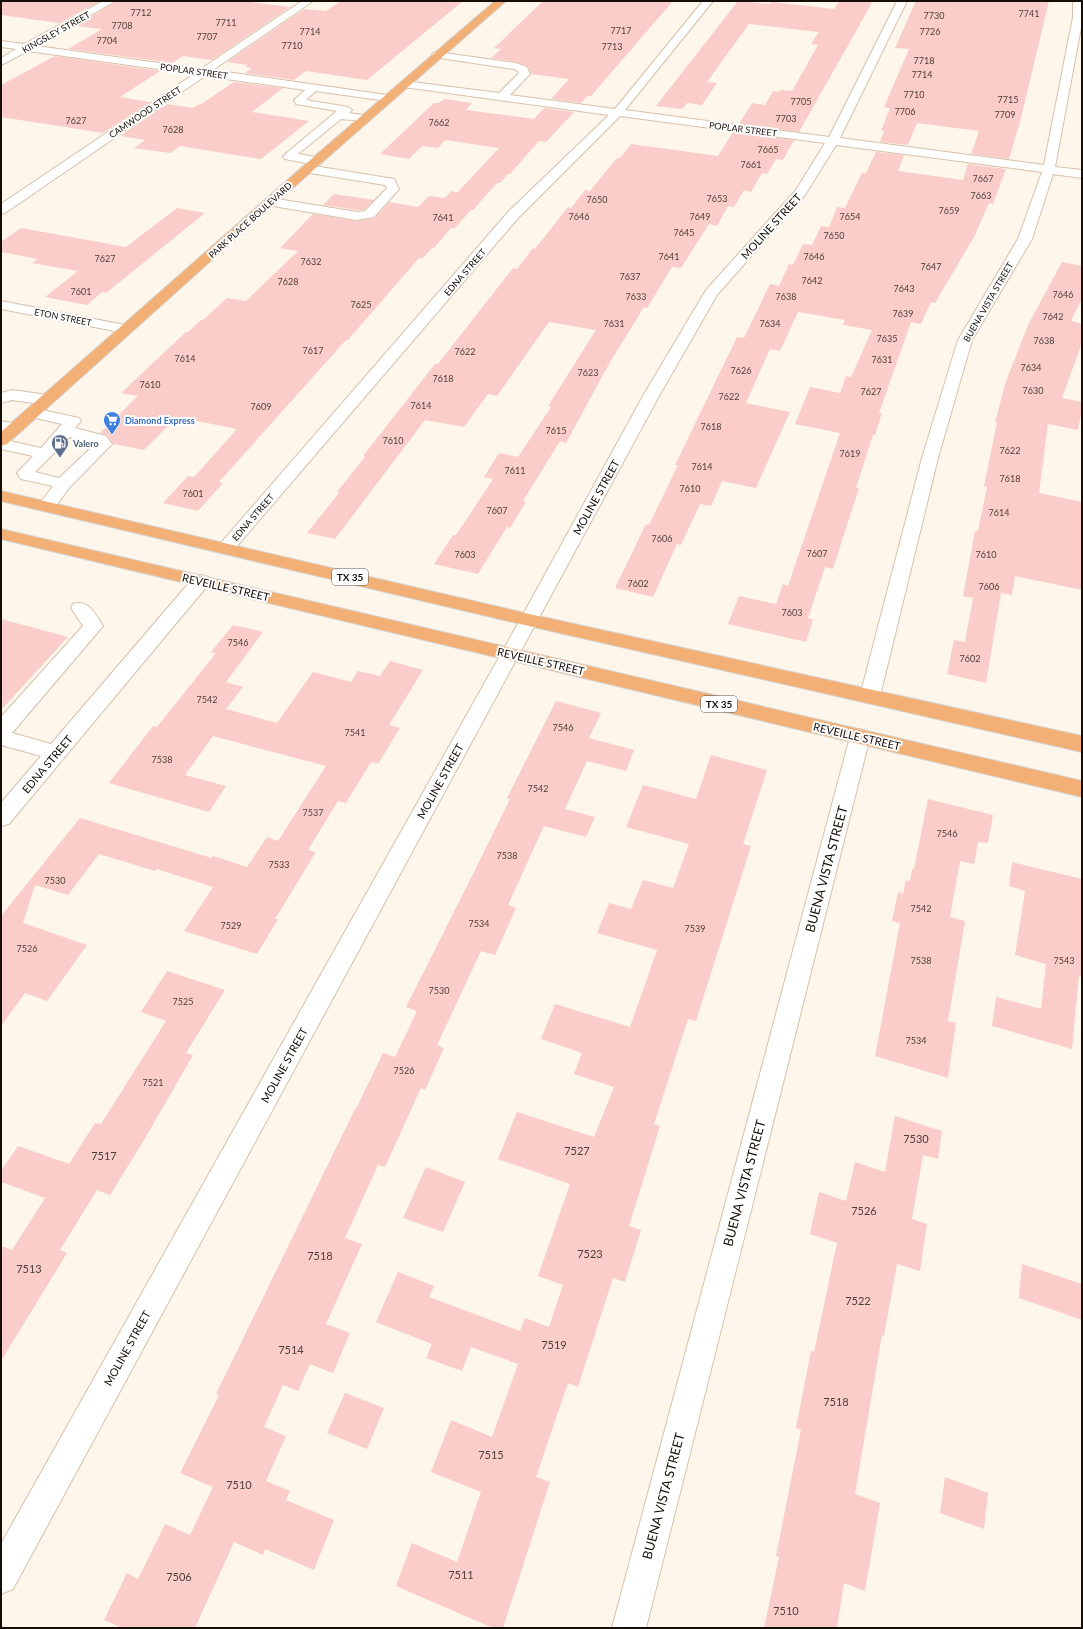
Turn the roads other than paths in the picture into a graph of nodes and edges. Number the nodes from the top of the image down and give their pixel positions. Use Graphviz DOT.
graph roads {
  1 [pos="110,1"];
  2 [pos="308,1"];
  3 [pos="501,1"];
  4 [pos="708,1"];
  5 [pos="902,1"];
  6 [pos="1078,1"];
  7 [pos="1,44"];
  8 [pos="27,48"];
  9 [pos="437,56"];
  10 [pos="1,62"];
  11 [pos="202,73"];
  12 [pos="404,84"];
  13 [pos="313,88"];
  14 [pos="341,91"];
  15 [pos="501,97"];
  16 [pos="387,98"];
  17 [pos="323,106"];
  18 [pos="617,113"];
  19 [pos="339,115"];
  20 [pos="364,118"];
  21 [pos="319,130"];
  22 [pos="348,133"];
  23 [pos="833,140"];
  24 [pos="303,144"];
  25 [pos="331,148"];
  26 [pos="312,165"];
  27 [pos="1049,169"];
  28 [pos="1082,174"];
  29 [pos="270,202"];
  30 [pos="1,210"];
  31 [pos="1,305"];
  32 [pos="125,329"];
  33 [pos="1,398"];
  34 [pos="47,400"];
  35 [pos="33,413"];
  36 [pos="8,427"];
  37 [pos="66,432"];
  38 [pos="1,443"];
  39 [pos="44,453"];
  40 [pos="63,484"];
  41 [pos="1,496"];
  42 [pos="47,506"];
  43 [pos="1,534"];
  44 [pos="226,548"];
  45 [pos="200,581"];
  46 [pos="80,608"];
  47 [pos="529,620"];
  48 [pos="510,654"];
  49 [pos="870,696"];
  50 [pos="1,731"];
  51 [pos="1,737"];
  52 [pos="860,737"];
  53 [pos="1082,744"];
  54 [pos="56,753"];
  55 [pos="1082,789"];
  56 [pos="1,818"];
  57 [pos="1,1577"];
  58 [pos="628,1628"];
  1 -- 8 [label="street, KINGSLEY STREET"];
  2 -- 11 [label="street, CAMWOOD STREET"];
  3 -- 9 [label="main road, PARK PLACE BOULEVARD"];
  4 -- 18 [label="street, EDNA STREET"];
  5 -- 23 [label="street, MOLINE STREET"];
  6 -- 27 [label="street, BUENA VISTA STREET"];
  7 -- 8 [label="street, POPLAR STREET"];
  8 -- 10 [label="street, KINGSLEY STREET"];
  8 -- 11 [label="street, POPLAR STREET"];
  9 -- 12 [label="main road, PARK PLACE BOULEVARD"];
  9 -- 15 [label="street"];
  11 -- 13 [label="street, POPLAR STREET"];
  11 -- 30 [label="street, CAMWOOD STREET"];
  12 -- 15 [label="street, POPLAR STREET"];
  12 -- 16 [label="main road, PARK PLACE BOULEVARD"];
  13 -- 14 [label="street, POPLAR STREET"];
  13 -- 17 [label="street"];
  14 -- 16 [label="street, POPLAR STREET"];
  14 -- 17 [label="street"];
  15 -- 18 [label="street, POPLAR STREET"];
  16 -- 20 [label="main road, PARK PLACE BOULEVARD"];
  17 -- 19 [label="street"];
  18 -- 23 [label="street, POPLAR STREET"];
  18 -- 44 [label="street, EDNA STREET"];
  19 -- 20 [label="street"];
  19 -- 21 [label="street"];
  20 -- 22 [label="main road, PARK PLACE BOULEVARD"];
  21 -- 22 [label="street"];
  21 -- 24 [label="street"];
  22 -- 25 [label="main road, PARK PLACE BOULEVARD"];
  23 -- 27 [label="street, POPLAR STREET"];
  23 -- 47 [label="street, MOLINE STREET"];
  24 -- 25 [label="street"];
  24 -- 26 [label="street"];
  25 -- 26 [label="main road, PARK PLACE BOULEVARD"];
  26 -- 29 [label="main road, PARK PLACE BOULEVARD"];
  26 -- 29 [label="street"];
  27 -- 28 [label="street, POPLAR STREET"];
  27 -- 49 [label="street, BUENA VISTA STREET"];
  29 -- 32 [label="main road, PARK PLACE BOULEVARD"];
  31 -- 32 [label="street, ETON STREET"];
  32 -- 34 [label="main road, PARK PLACE BOULEVARD"];
  33 -- 34 [label="street"];
  34 -- 35 [label="main road, PARK PLACE BOULEVARD"];
  35 -- 36 [label="main road, PARK PLACE BOULEVARD"];
  35 -- 37 [label="street"];
  36 -- 38 [label="main road, PARK PLACE BOULEVARD"];
  37 -- 39 [label="street"];
  37 -- 40 [label="street"];
  38 -- 39 [label="street"];
  39 -- 40 [label="street"];
  40 -- 42 [label="street"];
  41 -- 42 [label="main road, TX 35"];
  42 -- 44 [label="main road, TX 35"];
  43 -- 45 [label="main road, REVEILLE STREET / TX 35"];
  44 -- 47 [label="main road, TX 35"];
  45 -- 48 [label="main road, REVEILLE STREET / TX 35"];
  45 -- 54 [label="street, EDNA STREET"];
  46 -- 50 [label="street"];
  47 -- 48 [label="street, MOLINE STREET"];
  47 -- 49 [label="main road, TX 35"];
  48 -- 52 [label="main road, REVEILLE STREET / TX 35"];
  48 -- 57 [label="street, MOLINE STREET"];
  49 -- 53 [label="main road, TX 35"];
  51 -- 54 [label="street"];
  52 -- 55 [label="main road, REVEILLE STREET / TX 35"];
  52 -- 58 [label="street, BUENA VISTA STREET"];
  54 -- 56 [label="street, EDNA STREET"];
}
